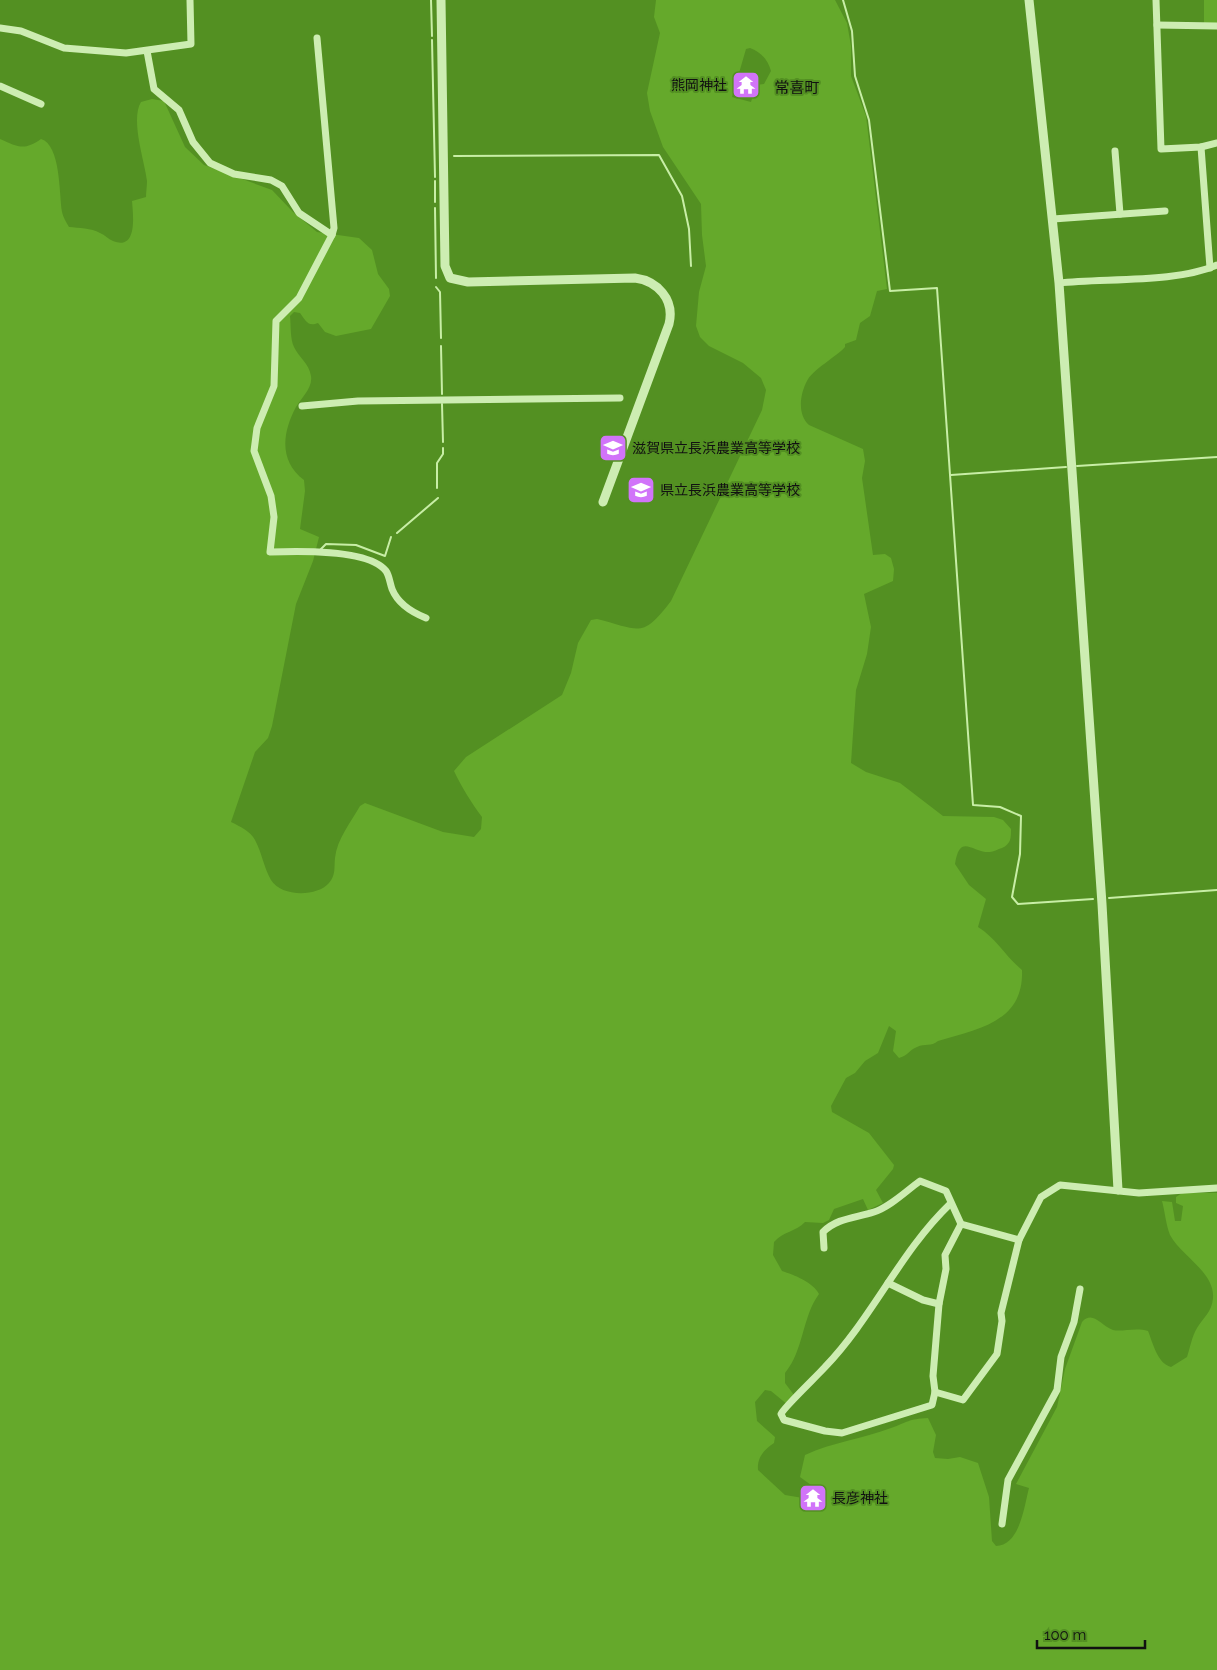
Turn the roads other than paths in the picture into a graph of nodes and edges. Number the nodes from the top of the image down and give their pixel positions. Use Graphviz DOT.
graph roads {
  1 [pos="190,0"];
  2 [pos="441,0"];
  3 [pos="1029,0"];
  4 [pos="1156,0"];
  5 [pos="1157,25"];
  6 [pos="1217,26"];
  7 [pos="0,28"];
  8 [pos="317,38"];
  9 [pos="147,51"];
  10 [pos="0,86"];
  11 [pos="41,104"];
  12 [pos="1217,143"];
  13 [pos="1201,147"];
  14 [pos="1115,151"];
  15 [pos="1165,211"];
  16 [pos="1120,214"];
  17 [pos="1053,219"];
  18 [pos="332,236"];
  19 [pos="1214,266"];
  20 [pos="1059,283"];
  21 [pos="620,398"];
  22 [pos="302,406"];
  23 [pos="603,502"];
  24 [pos="426,618"];
  25 [pos="1217,1188"];
  26 [pos="1118,1190"];
  27 [pos="950,1204"];
  28 [pos="960,1224"];
  29 [pos="1019,1240"];
  30 [pos="824,1248"];
  31 [pos="888,1283"];
  32 [pos="1080,1289"];
  33 [pos="938,1304"];
  34 [pos="935,1392"];
  35 [pos="1002,1524"];
  1 -- 9 [label="street"];
  2 -- 23 [label="street"];
  3 -- 17 [label="street"];
  4 -- 5 [label="street"];
  5 -- 6 [label="street"];
  5 -- 13 [label="street"];
  7 -- 9 [label="street"];
  8 -- 18 [label="street"];
  9 -- 18 [label="street"];
  10 -- 11 [label="street"];
  12 -- 13 [label="street"];
  13 -- 19 [label="street"];
  14 -- 16 [label="street"];
  15 -- 16 [label="street"];
  16 -- 17 [label="street"];
  17 -- 20 [label="street"];
  18 -- 24 [label="street"];
  19 -- 20 [label="street"];
  20 -- 26 [label="street"];
  21 -- 22 [label="street"];
  25 -- 26 [label="street"];
  26 -- 29 [label="street"];
  27 -- 28 [label="street"];
  27 -- 30 [label="street"];
  27 -- 31 [label="street"];
  28 -- 29 [label="street"];
  28 -- 33 [label="street"];
  29 -- 34 [label="street"];
  31 -- 33 [label="street"];
  31 -- 34 [label="street"];
  32 -- 35 [label="street"];
  33 -- 34 [label="street"];
}
